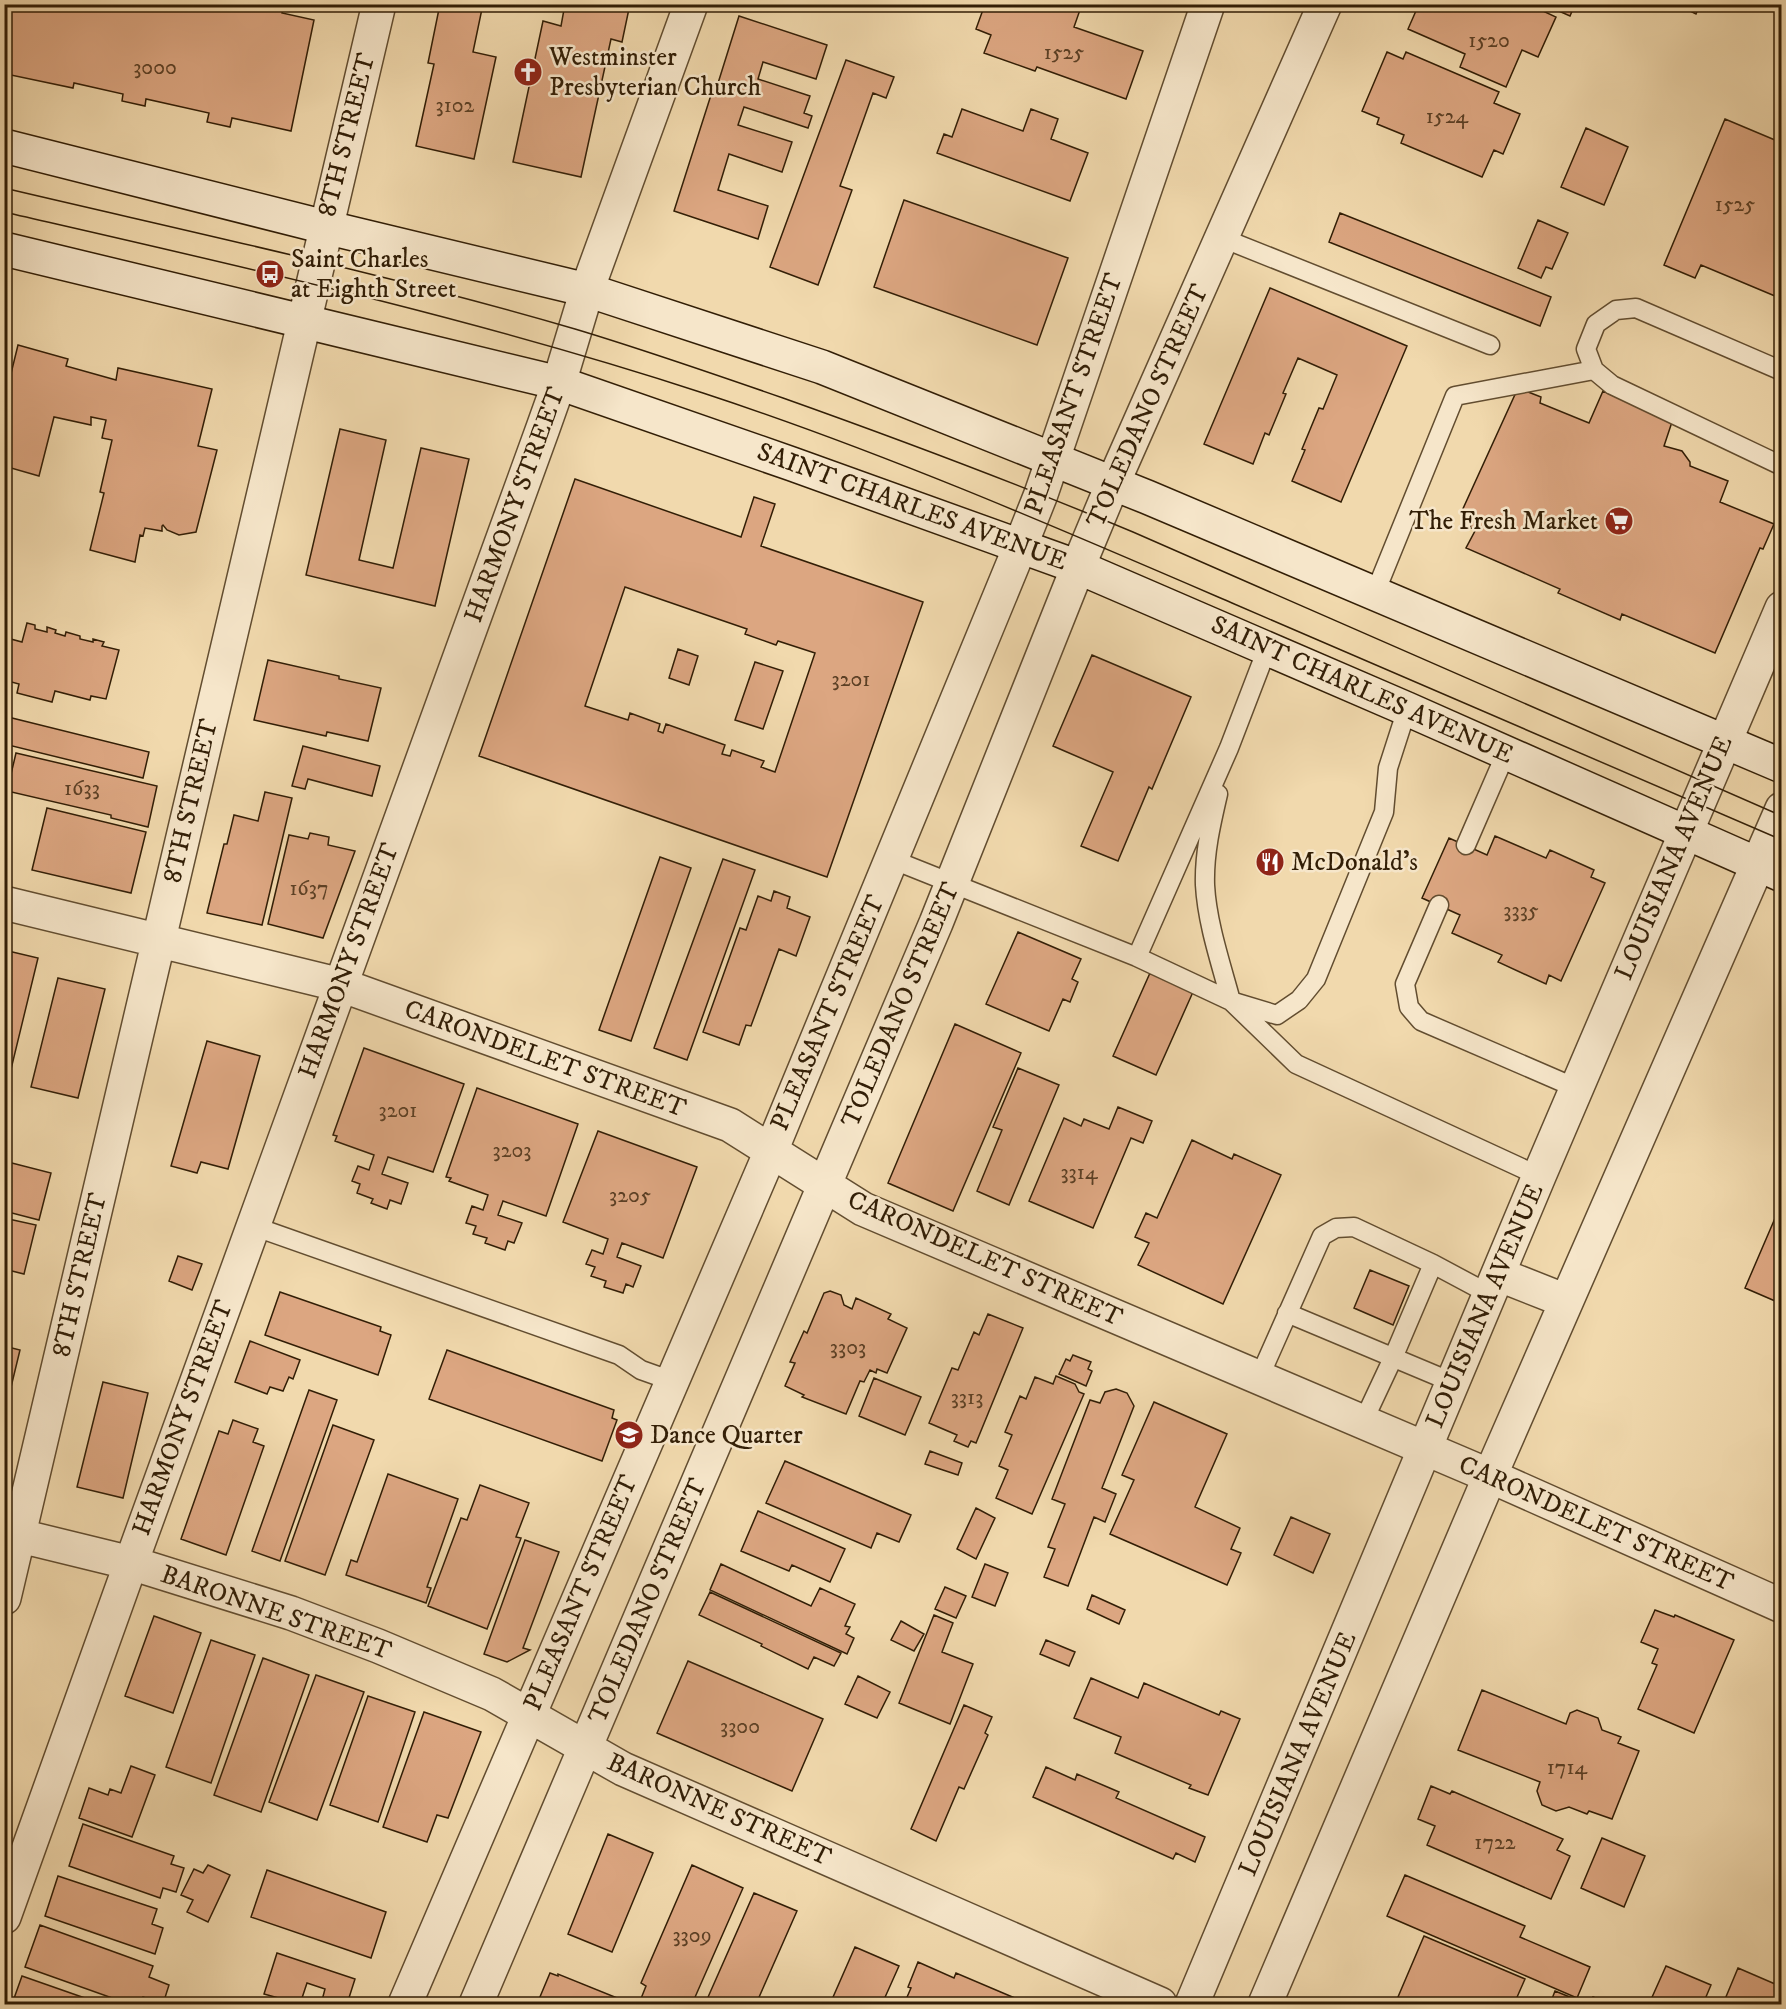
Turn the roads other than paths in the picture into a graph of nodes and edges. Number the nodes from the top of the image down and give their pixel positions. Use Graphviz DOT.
graph roads {
  1 [pos="379,4"];
  2 [pos="690,4"];
  3 [pos="1208,4"];
  4 [pos="1324,4"];
  5 [pos="4,146"];
  6 [pos="325,227"];
  7 [pos="1222,238"];
  8 [pos="4,249"];
  9 [pos="587,290"];
  10 [pos="304,321"];
  11 [pos="1490,345"];
  12 [pos="1594,370"];
  13 [pos="1782,371"];
  14 [pos="560,383"];
  15 [pos="1052,459"];
  16 [pos="1782,466"];
  17 [pos="1113,483"];
  18 [pos="1020,547"];
  19 [pos="1078,567"];
  20 [pos="1375,593"];
  21 [pos="1782,608"];
  22 [pos="1267,649"];
  23 [pos="1407,710"];
  24 [pos="1724,741"];
  25 [pos="1229,748"];
  26 [pos="1506,753"];
  27 [pos="1782,766"];
  28 [pos="1782,809"];
  29 [pos="1686,832"];
  30 [pos="1466,845"];
  31 [pos="891,859"];
  32 [pos="1769,869"];
  33 [pos="952,885"];
  34 [pos="4,903"];
  35 [pos="1438,905"];
  36 [pos="159,940"];
  37 [pos="1137,957"];
  38 [pos="341,985"];
  39 [pos="1231,1001"];
  40 [pos="1576,1088"];
  41 [pos="771,1151"];
  42 [pos="1539,1176"];
  43 [pos="825,1185"];
  44 [pos="253,1226"];
  45 [pos="1433,1264"];
  46 [pos="1495,1285"];
  47 [pos="1566,1301"];
  48 [pos="1287,1313"];
  49 [pos="1393,1358"];
  50 [pos="1259,1378"];
  51 [pos="672,1382"];
  52 [pos="1454,1383"];
  53 [pos="1363,1422"];
  54 [pos="1426,1450"];
  55 [pos="1490,1476"];
  56 [pos="12,1534"];
  57 [pos="131,1563"];
  58 [pos="4,1598"];
  59 [pos="1782,1606"];
  60 [pos="529,1715"];
  61 [pos="586,1748"];
  62 [pos="4,1917"];
  63 [pos="405,2004"];
  64 [pos="476,2004"];
  65 [pos="1160,2004"];
  66 [pos="1192,2004"];
  67 [pos="1265,2004"];
  1 -- 6 [label="street, 8TH STREET"];
  2 -- 9 [label="street, HARMONY STREET"];
  3 -- 15 [label="street, PLEASANT STREET"];
  4 -- 7 [label="street, TOLEDANO STREET"];
  5 -- 6 [label="street"];
  6 -- 9 [label="street"];
  6 -- 10 [label="street, 8TH STREET"];
  7 -- 11 [label="lane"];
  7 -- 17 [label="street, TOLEDANO STREET"];
  8 -- 10 [label="street, SAINT CHARLES AVENUE"];
  9 -- 14 [label="street, HARMONY STREET"];
  9 -- 15 [label="street"];
  10 -- 14 [label="street, SAINT CHARLES AVENUE"];
  10 -- 36 [label="street, 8TH STREET"];
  12 -- 13 [label="lane"];
  12 -- 16 [label="lane"];
  12 -- 20 [label="lane"];
  14 -- 18 [label="street, SAINT CHARLES AVENUE"];
  14 -- 38 [label="street, HARMONY STREET"];
  15 -- 17 [label="street"];
  15 -- 18 [label="street, PLEASANT STREET"];
  17 -- 19 [label="street, TOLEDANO STREET"];
  17 -- 20 [label="street"];
  18 -- 19 [label="street, SAINT CHARLES AVENUE"];
  18 -- 31 [label="street, PLEASANT STREET"];
  19 -- 22 [label="street, SAINT CHARLES AVENUE"];
  19 -- 33 [label="street, TOLEDANO STREET"];
  20 -- 24 [label="street"];
  21 -- 24 [label="street, LOUISIANA AVENUE"];
  22 -- 23 [label="street, SAINT CHARLES AVENUE"];
  22 -- 25 [label="lane"];
  23 -- 26 [label="street, SAINT CHARLES AVENUE"];
  23 -- 39 [label="lane"];
  24 -- 27 [label="street"];
  24 -- 29 [label="street, LOUISIANA AVENUE"];
  25 -- 37 [label="lane"];
  25 -- 39 [label="lane"];
  26 -- 29 [label="street, SAINT CHARLES AVENUE"];
  26 -- 30 [label="lane"];
  28 -- 32 [label="street"];
  29 -- 32 [label="street, SAINT CHARLES AVENUE"];
  29 -- 40 [label="street, LOUISIANA AVENUE"];
  31 -- 33 [label="lane"];
  31 -- 41 [label="street, PLEASANT STREET"];
  32 -- 47 [label="street"];
  33 -- 37 [label="lane"];
  33 -- 43 [label="street, TOLEDANO STREET"];
  34 -- 36 [label="street, CARONDELET STREET"];
  35 -- 40 [label="lane"];
  36 -- 38 [label="street, CARONDELET STREET"];
  36 -- 56 [label="street, 8TH STREET"];
  37 -- 39 [label="lane"];
  38 -- 41 [label="street, CARONDELET STREET"];
  38 -- 44 [label="street, HARMONY STREET"];
  39 -- 42 [label="lane"];
  40 -- 42 [label="street, LOUISIANA AVENUE"];
  41 -- 43 [label="street, CARONDELET STREET"];
  41 -- 51 [label="street, PLEASANT STREET"];
  42 -- 46 [label="street, LOUISIANA AVENUE"];
  43 -- 50 [label="street, CARONDELET STREET"];
  43 -- 61 [label="street, TOLEDANO STREET"];
  44 -- 51 [label="lane"];
  44 -- 57 [label="street, HARMONY STREET"];
  45 -- 46 [label="lane"];
  45 -- 48 [label="lane"];
  45 -- 49 [label="lane"];
  46 -- 47 [label="street"];
  46 -- 52 [label="street, LOUISIANA AVENUE"];
  47 -- 55 [label="street"];
  48 -- 49 [label="lane"];
  48 -- 50 [label="lane"];
  49 -- 52 [label="lane"];
  49 -- 53 [label="lane"];
  50 -- 53 [label="street, CARONDELET STREET"];
  51 -- 60 [label="street, PLEASANT STREET"];
  52 -- 54 [label="street, LOUISIANA AVENUE"];
  53 -- 54 [label="street, CARONDELET STREET"];
  54 -- 55 [label="street, CARONDELET STREET"];
  54 -- 66 [label="street, LOUISIANA AVENUE"];
  55 -- 59 [label="street, CARONDELET STREET"];
  55 -- 67 [label="street"];
  56 -- 57 [label="street, BARONNE STREET"];
  56 -- 58 [label="street, 8TH STREET"];
  57 -- 60 [label="street, BARONNE STREET"];
  57 -- 62 [label="street, HARMONY STREET"];
  60 -- 61 [label="street, BARONNE STREET"];
  60 -- 63 [label="street, PLEASANT STREET"];
  61 -- 64 [label="street, TOLEDANO STREET"];
  61 -- 65 [label="street, BARONNE STREET"];
}
